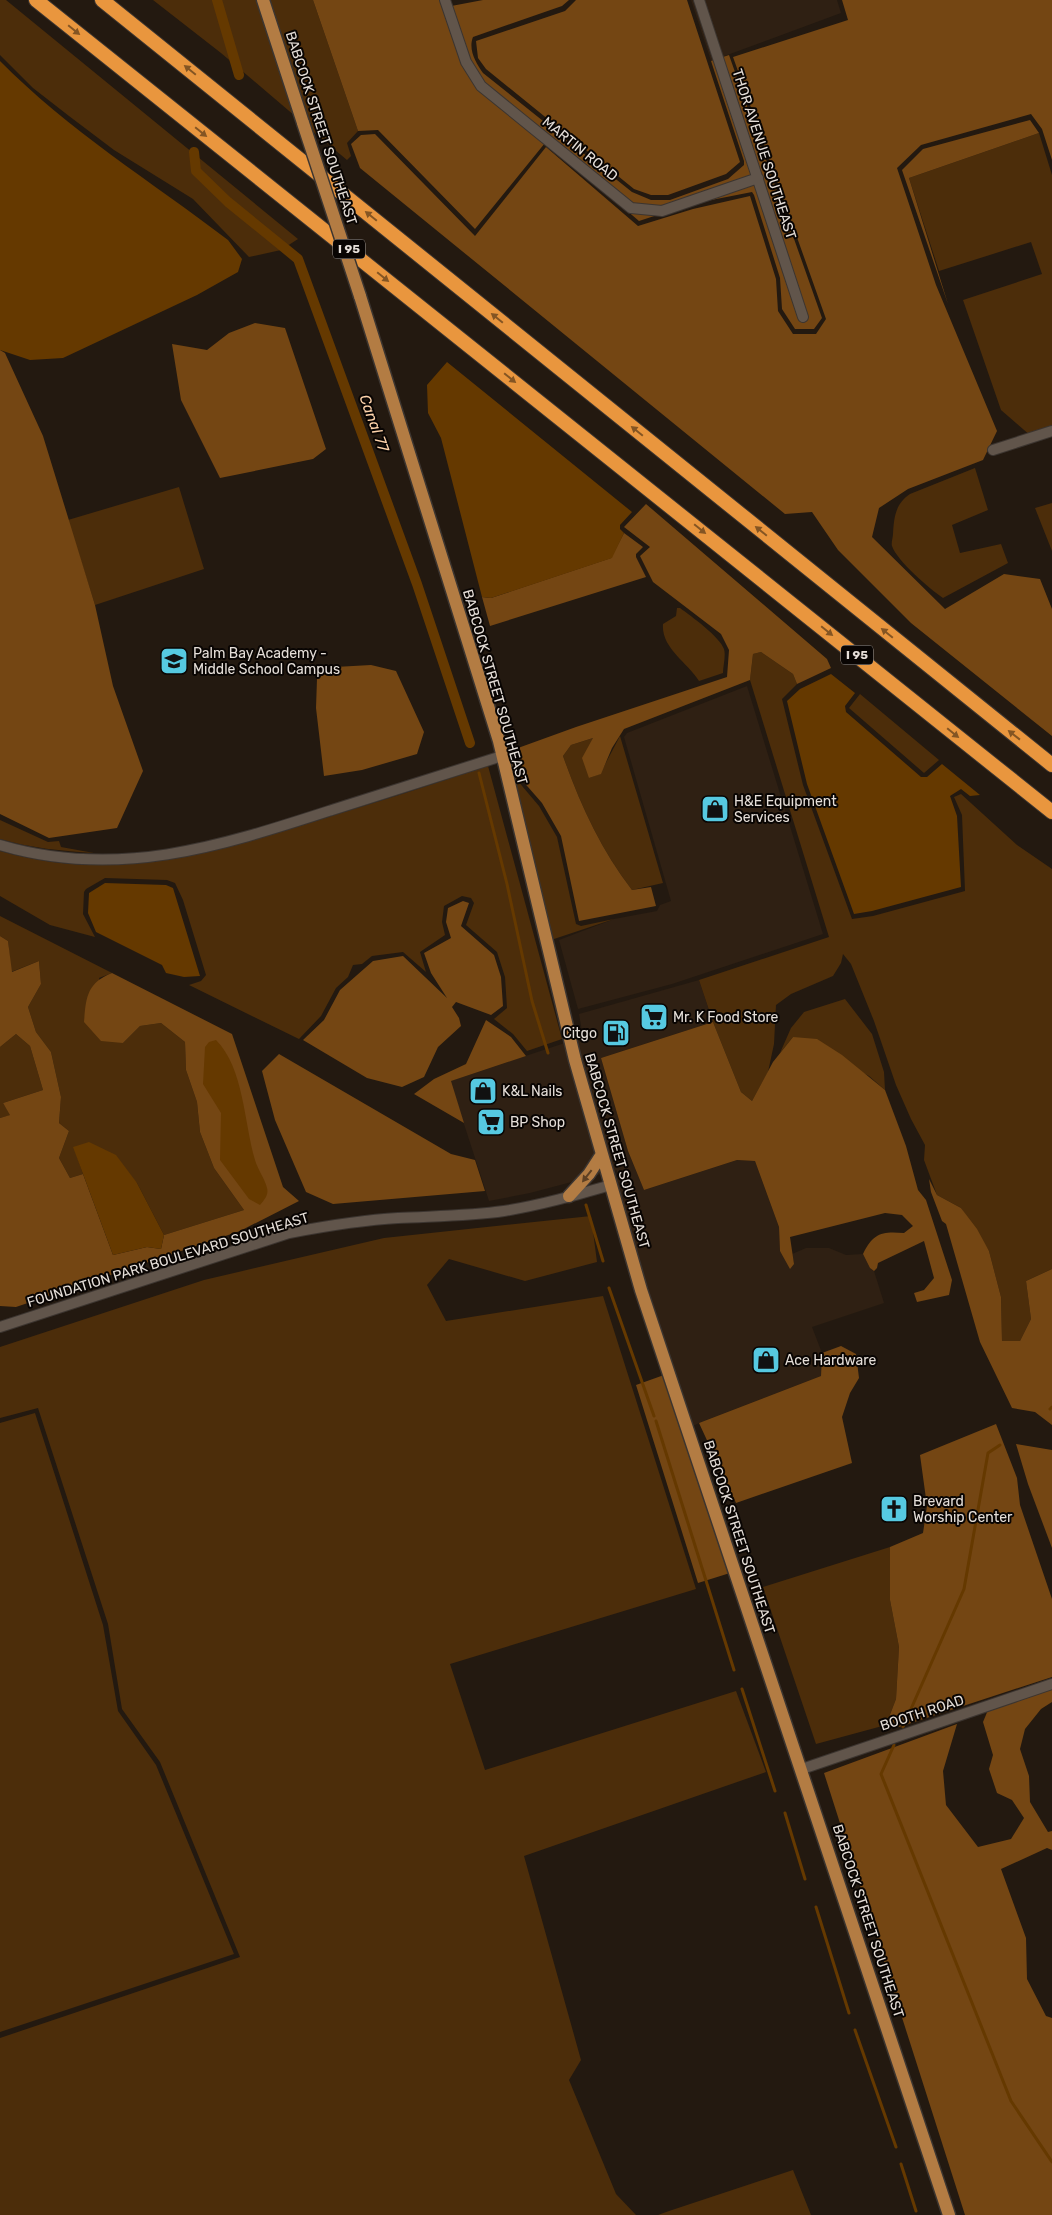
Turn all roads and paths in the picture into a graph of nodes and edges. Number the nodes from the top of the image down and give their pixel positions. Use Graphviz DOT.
graph roads {
  1 [pos="36,0"];
  2 [pos="102,0"];
  3 [pos="263,0"];
  4 [pos="445,0"];
  5 [pos="699,0"];
  6 [pos="758,178"];
  7 [pos="803,317"];
  8 [pos="1052,430"];
  9 [pos="993,450"];
  10 [pos="502,756"];
  11 [pos="1052,765"];
  12 [pos="1052,812"];
  13 [pos="0,845"];
  14 [pos="602,1154"];
  15 [pos="611,1185"];
  16 [pos="569,1196"];
  17 [pos="0,1327"];
  18 [pos="1052,1684"];
  19 [pos="802,1769"];
  20 [pos="950,2215"];
  1 -- 12 [label="highway, I 95, one-way"];
  11 -- 2 [label="highway, I 95, one-way"];
  3 -- 10 [label="main road, BABCOCK STREET SOUTHEAST, bridge"];
  4 -- 6 [label="street, MARTIN ROAD"];
  5 -- 6 [label="street, THOR AVENUE SOUTHEAST"];
  6 -- 7 [label="street, THOR AVENUE SOUTHEAST"];
  8 -- 9 [label="street"];
  10 -- 13 [label="street"];
  10 -- 14 [label="main road, BABCOCK STREET SOUTHEAST"];
  14 -- 15 [label="main road, BABCOCK STREET SOUTHEAST"];
  14 -- 16 [label="main road, one-way"];
  15 -- 16 [label="street, FOUNDATION PARK BOULEVARD SOUTHEAST"];
  15 -- 19 [label="main road, BABCOCK STREET SOUTHEAST"];
  16 -- 17 [label="street, FOUNDATION PARK BOULEVARD SOUTHEAST"];
  18 -- 19 [label="street, BOOTH ROAD"];
  19 -- 20 [label="main road, BABCOCK STREET SOUTHEAST"];
}
